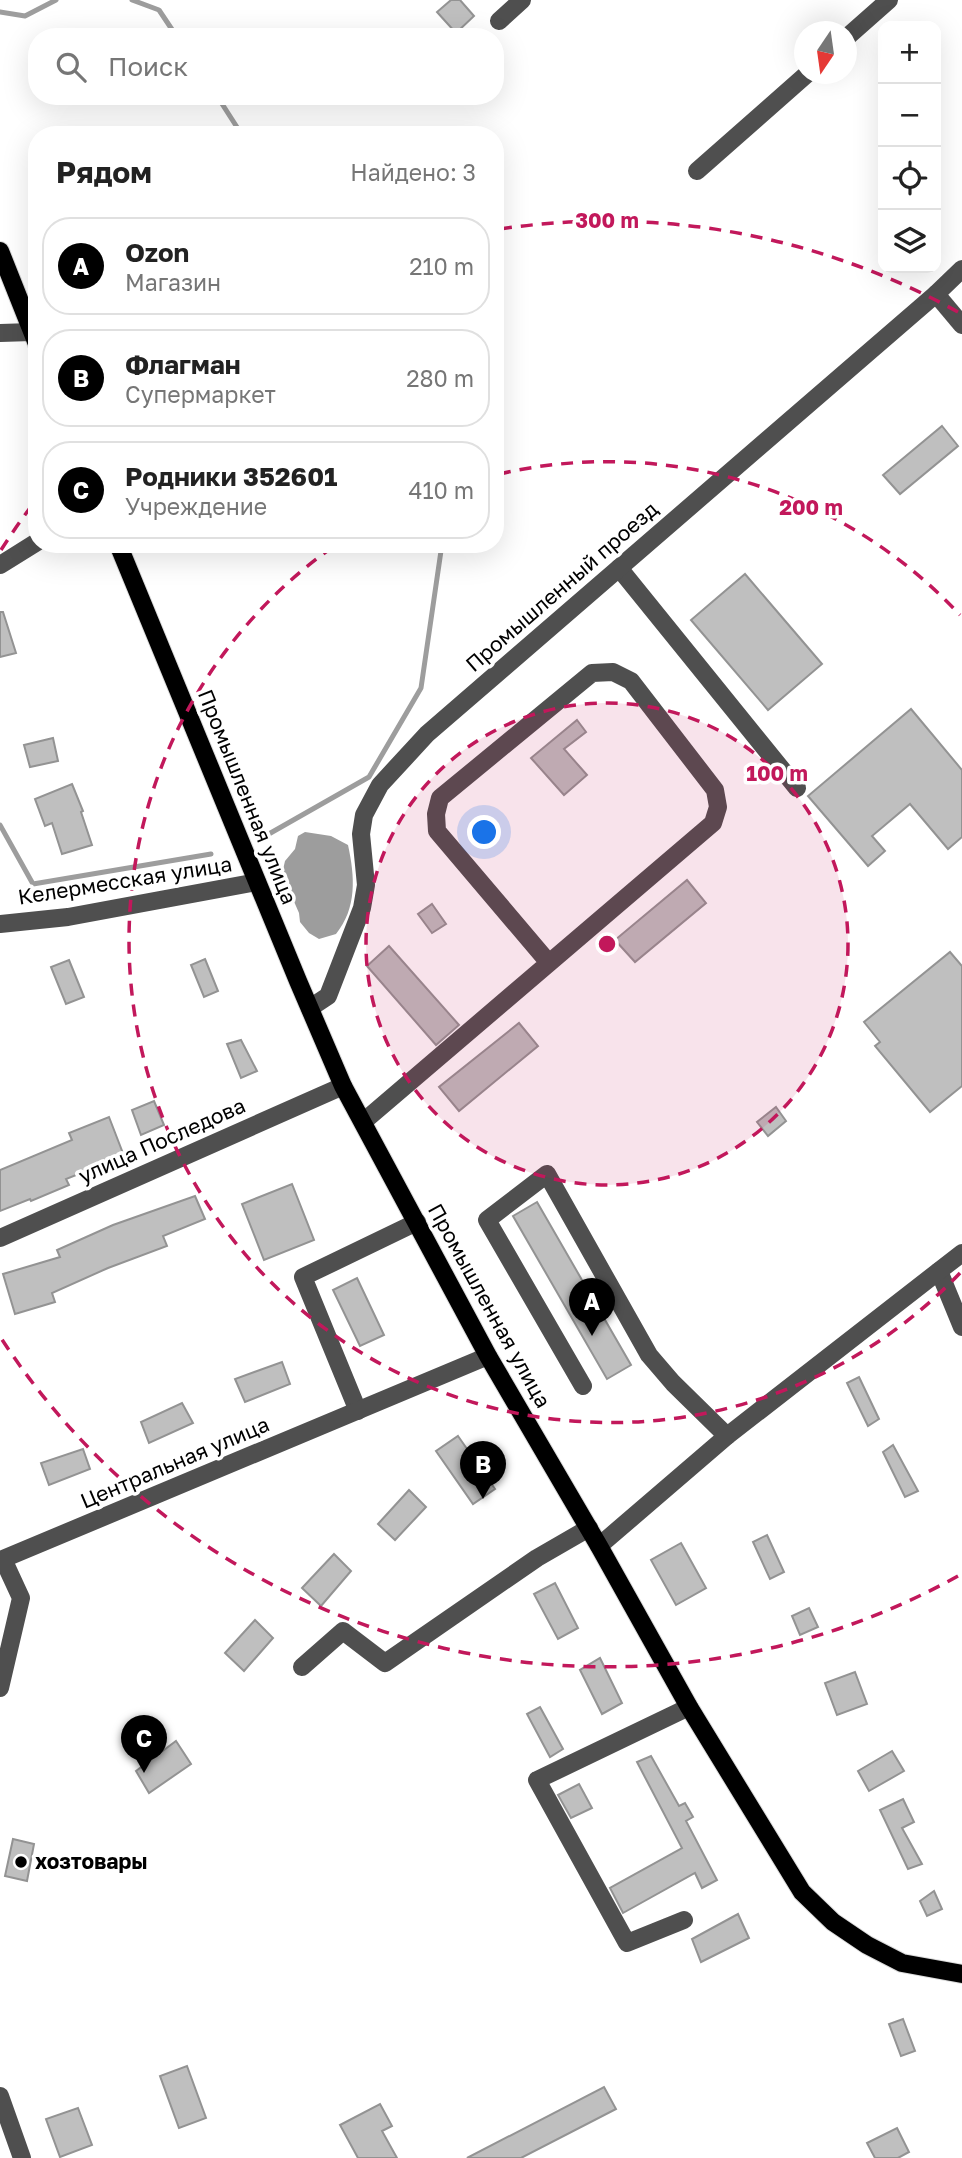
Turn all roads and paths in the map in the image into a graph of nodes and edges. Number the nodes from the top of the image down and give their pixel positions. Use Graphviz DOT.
graph roads {
  1 [pos="522,0"];
  2 [pos="889,0"];
  3 [pos="499,20"];
  4 [pos="857,28"];
  5 [pos="796,84"];
  6 [pos="697,171"];
  7 [pos="0,251"];
  8 [pos="962,269"];
  9 [pos="936,294"];
  10 [pos="28,323"];
  11 [pos="962,325"];
  12 [pos="0,333"];
  13 [pos="28,337"];
  14 [pos="28,548"];
  15 [pos="122,553"];
  16 [pos="0,565"];
  17 [pos="619,568"];
  18 [pos="797,789"];
  19 [pos="257,882"];
  20 [pos="0,924"];
  21 [pos="549,963"];
  22 [pos="310,1008"];
  23 [pos="343,1086"];
  24 [pos="363,1122"];
  25 [pos="417,1222"];
  26 [pos="0,1238"];
  27 [pos="962,1253"];
  28 [pos="939,1271"];
  29 [pos="962,1327"];
  30 [pos="488,1356"];
  31 [pos="583,1387"];
  32 [pos="358,1411"];
  33 [pos="727,1436"];
  34 [pos="589,1528"];
  35 [pos="599,1546"];
  36 [pos="1,1557"];
  37 [pos="302,1667"];
  38 [pos="0,1688"];
  39 [pos="689,1707"];
  40 [pos="684,1920"];
  41 [pos="962,1974"];
  42 [pos="0,2096"];
  43 [pos="22,2158"];
  1 -- 3 [label="street"];
  2 -- 4 [label="street"];
  5 -- 6 [label="street"];
  7 -- 10 [label="main road"];
  8 -- 9 [label="street, Промышленный проезд"];
  9 -- 11 [label="street"];
  9 -- 17 [label="street, Промышленный проезд"];
  12 -- 13 [label="street"];
  14 -- 16 [label="street"];
  15 -- 19 [label="main road, Промышленная улица"];
  17 -- 18 [label="street"];
  17 -- 22 [label="street, Промышленный проезд"];
  19 -- 20 [label="street, Келермесская улица"];
  19 -- 22 [label="main road, Промышленная улица"];
  21 -- 21 [label="street"];
  21 -- 24 [label="street"];
  22 -- 23 [label="main road, Промышленная улица"];
  23 -- 24 [label="main road, Промышленная улица"];
  23 -- 26 [label="street, улица Последова"];
  24 -- 25 [label="main road, Промышленная улица"];
  25 -- 30 [label="main road, Промышленная улица"];
  25 -- 32 [label="street"];
  27 -- 28 [label="street"];
  28 -- 29 [label="street"];
  28 -- 33 [label="street"];
  30 -- 32 [label="street, Центральная улица"];
  30 -- 34 [label="main road, Промышленная улица"];
  31 -- 33 [label="street"];
  32 -- 36 [label="street, Центральная улица"];
  33 -- 35 [label="street"];
  34 -- 35 [label="main road, Промышленная улица"];
  34 -- 37 [label="street"];
  35 -- 39 [label="main road, Промышленная улица"];
  36 -- 38 [label="street, Центральная улица"];
  39 -- 40 [label="street"];
  39 -- 41 [label="main road, Промышленная улица"];
  42 -- 43 [label="street"];
}
